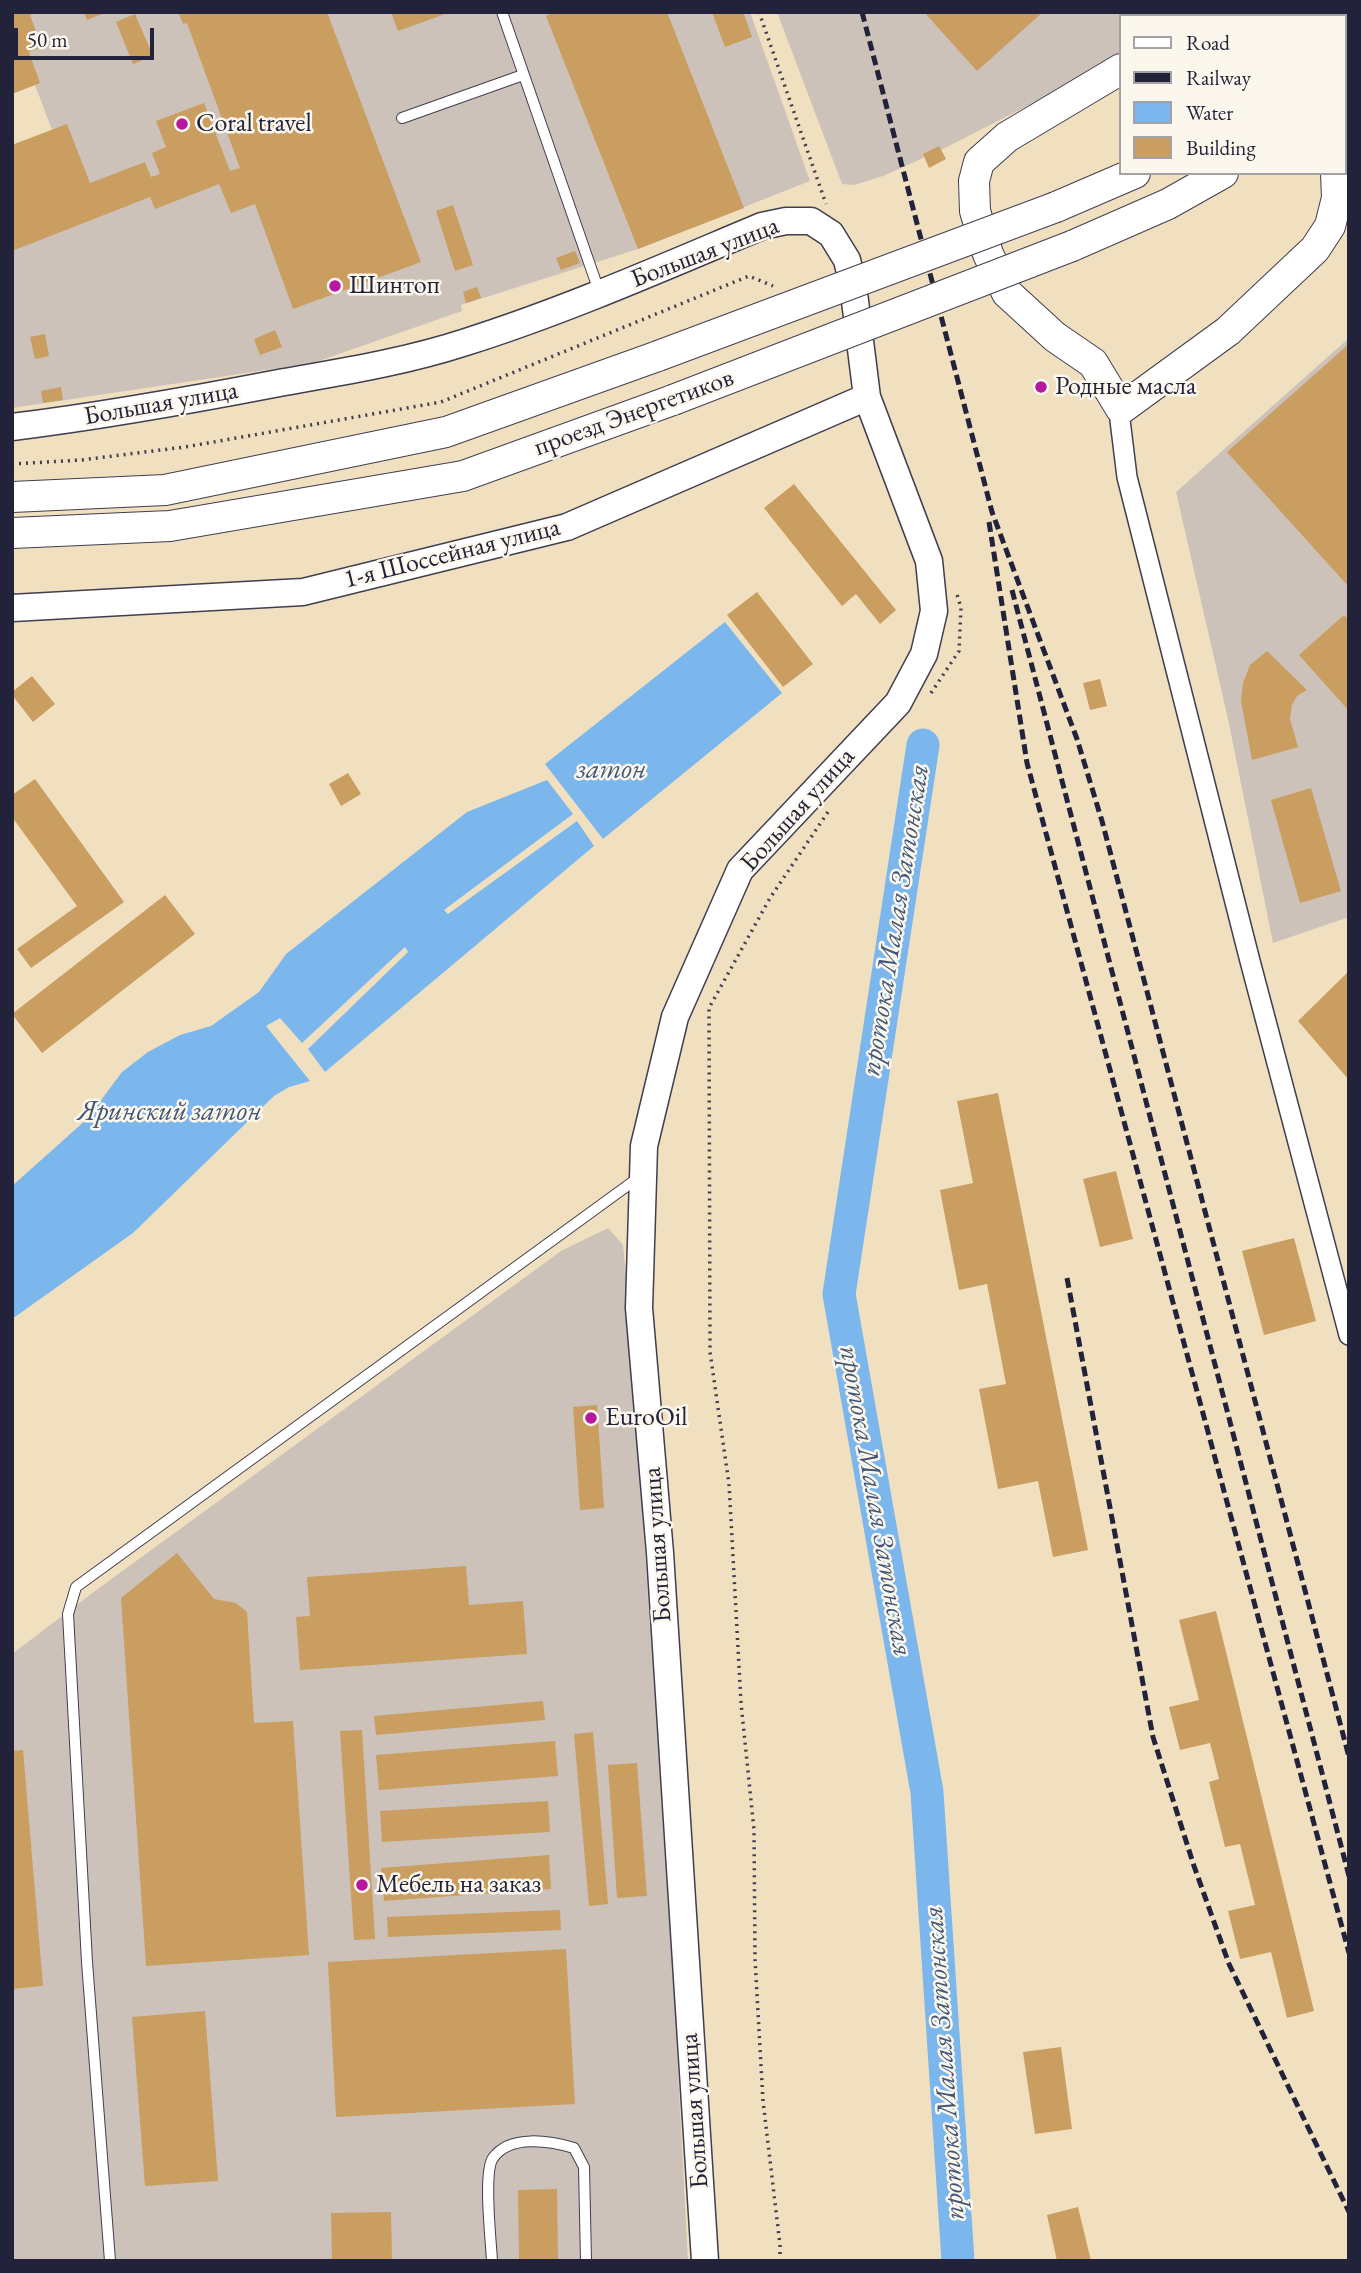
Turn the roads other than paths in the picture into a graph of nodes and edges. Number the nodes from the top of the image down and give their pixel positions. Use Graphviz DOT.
graph roads {
  1 [pos="502,12"];
  2 [pos="1120,70"];
  3 [pos="523,75"];
  4 [pos="402,118"];
  5 [pos="1130,175"];
  6 [pos="1219,175"];
  7 [pos="1334,177"];
  8 [pos="600,294"];
  9 [pos="867,397"];
  10 [pos="1121,408"];
  11 [pos="12,427"];
  12 [pos="12,497"];
  13 [pos="12,533"];
  14 [pos="12,608"];
  15 [pos="643,1175"];
  16 [pos="1349,1335"];
  17 [pos="110,2261"];
  18 [pos="492,2261"];
  19 [pos="586,2261"];
  20 [pos="705,2261"];
  1 -- 3 [label="lane"];
  2 -- 10 [label="main road"];
  3 -- 4 [label="lane"];
  3 -- 8 [label="lane"];
  5 -- 12 [label="main road, проезд Энергетиков, bridge"];
  6 -- 13 [label="main road, проезд Энергетиков, bridge"];
  7 -- 10 [label="main road"];
  8 -- 9 [label="main road, Большая улица"];
  8 -- 11 [label="main road, Большая улица"];
  9 -- 14 [label="main road, 1-я Шоссейная улица"];
  9 -- 15 [label="main road, Большая улица"];
  10 -- 16 [label="street"];
  15 -- 17 [label="lane"];
  15 -- 20 [label="main road, Большая улица"];
  18 -- 19 [label="lane"];
}
